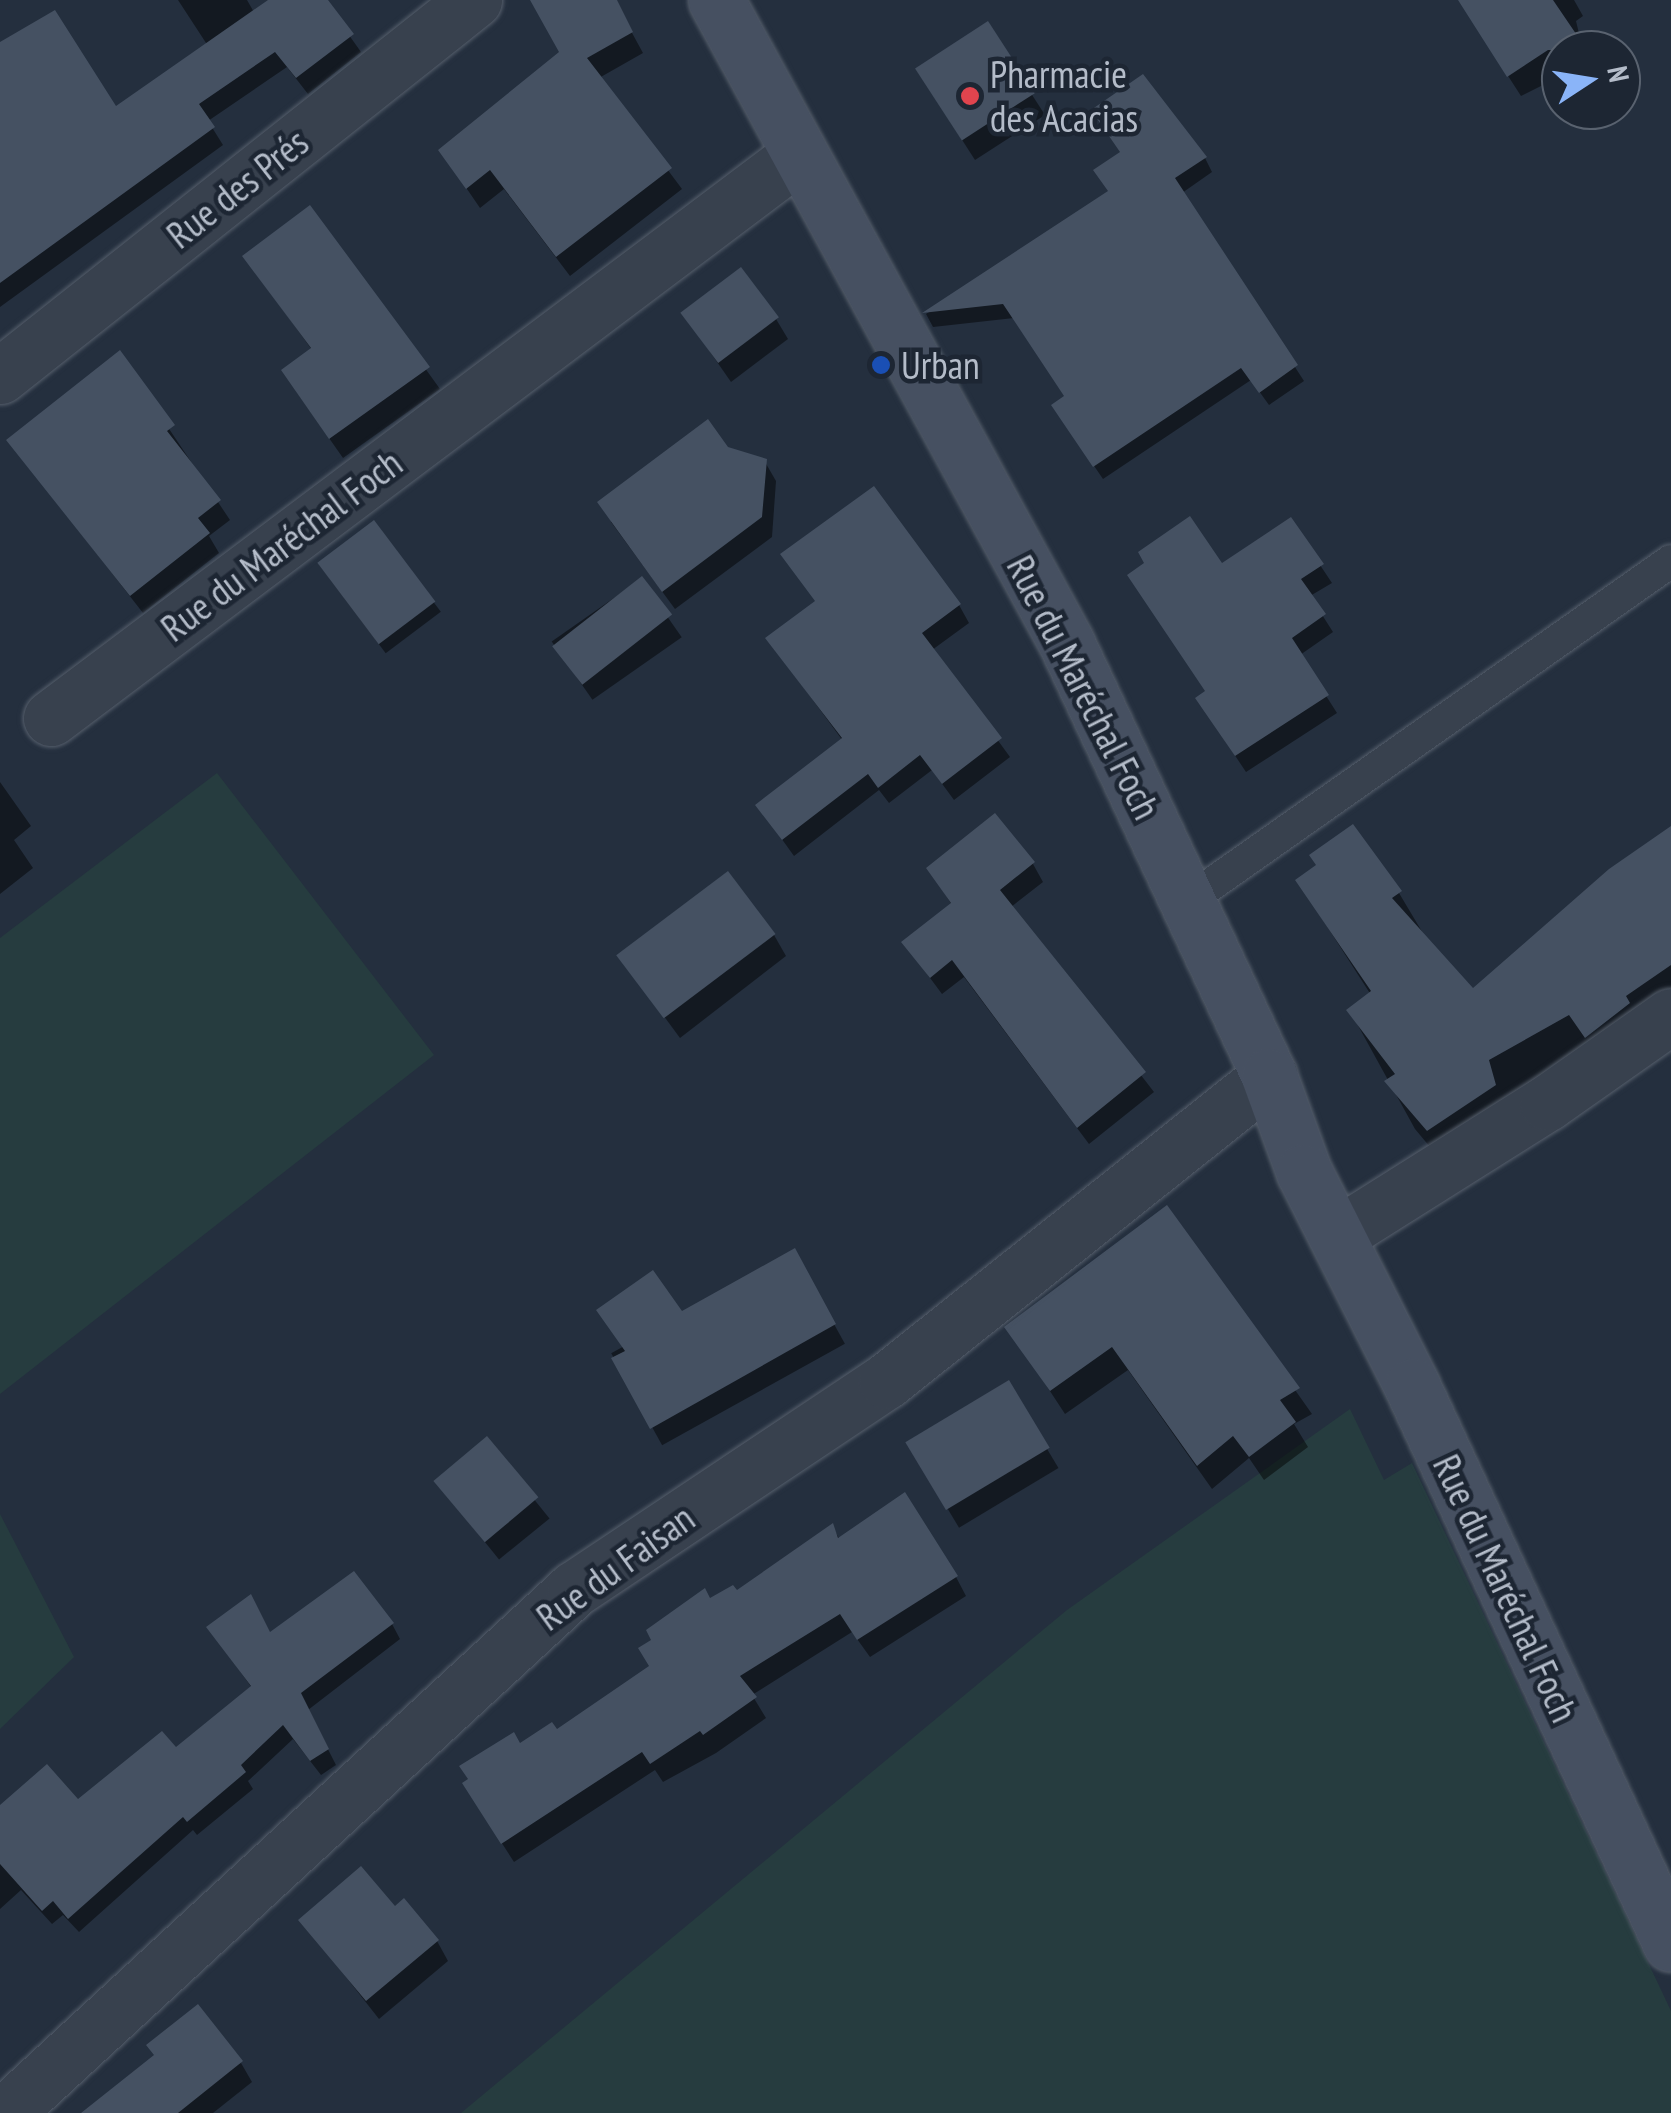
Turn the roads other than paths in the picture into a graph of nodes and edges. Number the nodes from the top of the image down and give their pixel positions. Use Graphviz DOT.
graph roads {
  1 [pos="474,0"];
  2 [pos="716,0"];
  3 [pos="799,154"];
  4 [pos="0,376"];
  5 [pos="1671,562"];
  6 [pos="51,718"];
  7 [pos="1188,900"];
  8 [pos="1671,1016"];
  9 [pos="1269,1076"];
  10 [pos="1338,1235"];
  11 [pos="1671,1944"];
  12 [pos="6,2113"];
  1 -- 4 [label="street, Rue des Prés"];
  2 -- 3 [label="main road, Rue du Maréchal Foch"];
  3 -- 6 [label="street, Rue du Maréchal Foch"];
  3 -- 7 [label="main road, Rue du Maréchal Foch"];
  5 -- 7 [label="lane"];
  7 -- 9 [label="main road, Rue du Maréchal Foch"];
  8 -- 10 [label="street"];
  9 -- 10 [label="main road, Rue du Maréchal Foch"];
  9 -- 12 [label="street, Rue du Faisan"];
  10 -- 11 [label="main road, Rue du Maréchal Foch"];
}
